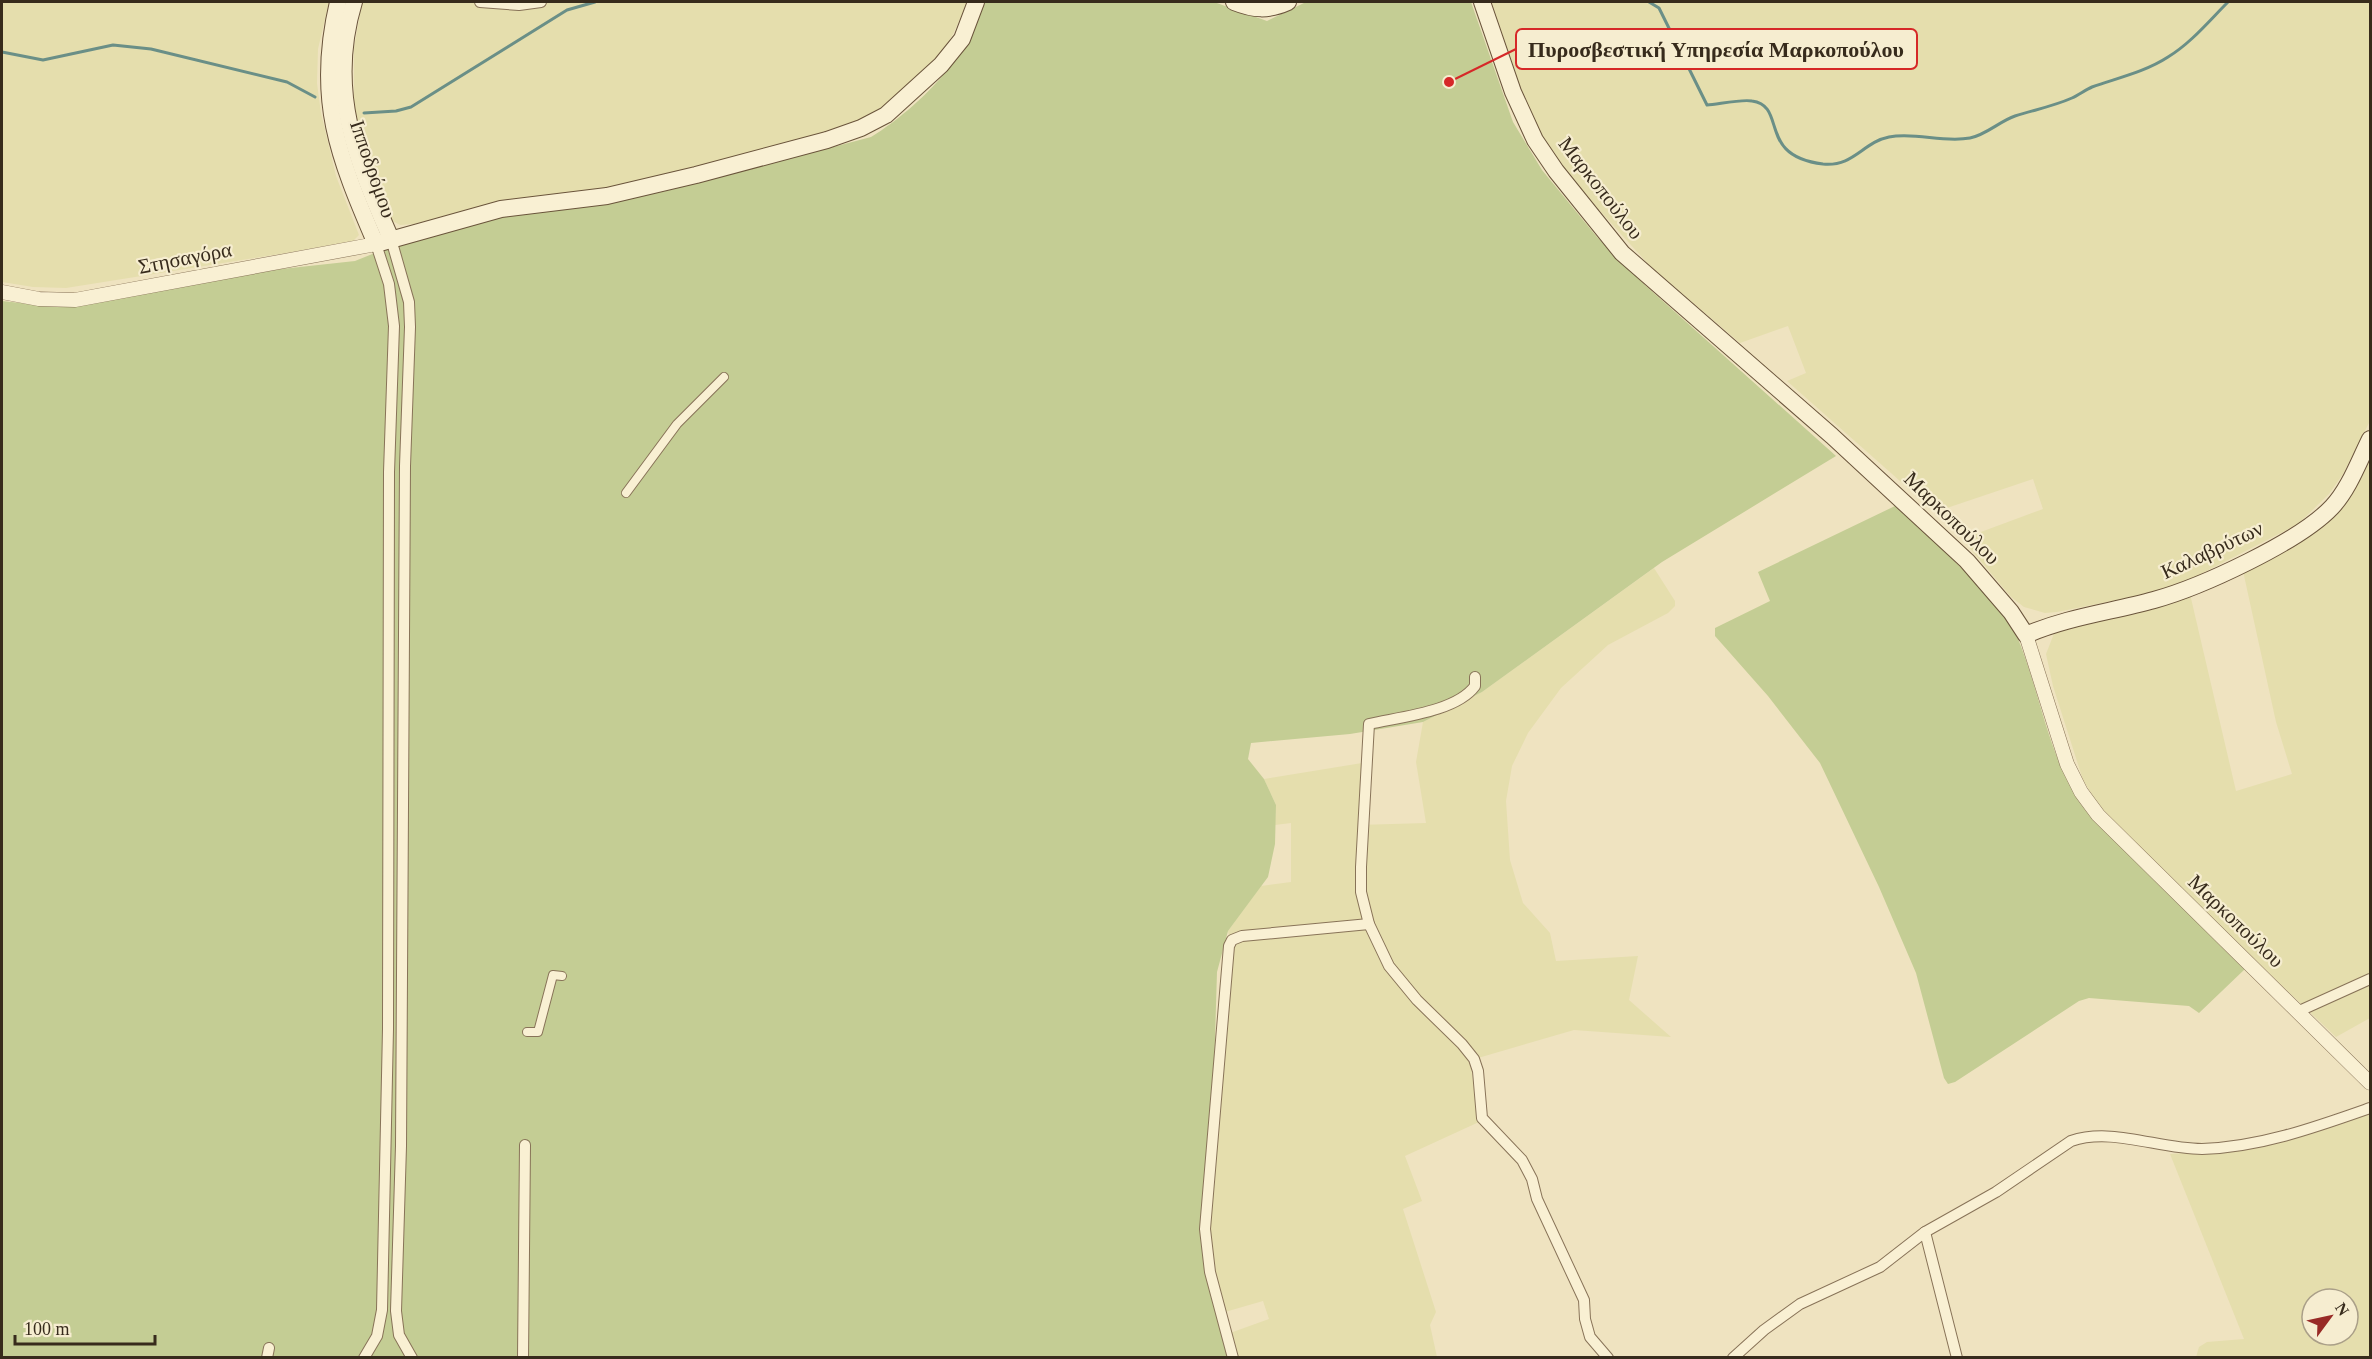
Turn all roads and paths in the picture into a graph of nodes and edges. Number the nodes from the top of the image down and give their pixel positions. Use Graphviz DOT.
graph roads {
  1 [pos="338,2"];
  2 [pos="354,2"];
  3 [pos="480,2"];
  4 [pos="541,2"];
  5 [pos="976,2"];
  6 [pos="1234,2"];
  7 [pos="1288,2"];
  8 [pos="1482,2"];
  9 [pos="383,242"];
  10 [pos="2,292"];
  11 [pos="724,377"];
  12 [pos="2370,439"];
  13 [pos="626,493"];
  14 [pos="391,552"];
  15 [pos="406,552"];
  16 [pos="2026,635"];
  17 [pos="1475,676"];
  18 [pos="1369,924"];
  19 [pos="562,976"];
  20 [pos="2370,979"];
  21 [pos="2297,1012"];
  22 [pos="527,1032"];
  23 [pos="2370,1083"];
  24 [pos="2370,1108"];
  25 [pos="525,1145"];
  26 [pos="1925,1232"];
  27 [pos="364,1358"];
  28 [pos="412,1358"];
  29 [pos="523,1358"];
  30 [pos="1233,1358"];
  31 [pos="1608,1358"];
  32 [pos="1733,1358"];
  33 [pos="1957,1358"];
  1 -- 9 [label="main road, Ιπποδρόμου"];
  2 -- 9 [label="main road, Ιπποδρόμου"];
  3 -- 4 [label="street"];
  5 -- 9 [label="main road"];
  6 -- 7 [label="main road"];
  8 -- 16 [label="main road, Μαρκοπούλου"];
  9 -- 10 [label="street, Στησαγόρα"];
  9 -- 14 [label="street"];
  9 -- 15 [label="street"];
  11 -- 13 [label="street"];
  12 -- 16 [label="main road, Καλαβρύτων"];
  14 -- 15 [label="street"];
  14 -- 27 [label="street"];
  15 -- 28 [label="street"];
  16 -- 21 [label="street, Μαρκοπούλου"];
  17 -- 18 [label="street"];
  18 -- 30 [label="street"];
  18 -- 31 [label="street"];
  19 -- 22 [label="street"];
  20 -- 21 [label="street"];
  21 -- 23 [label="street, Μαρκοπούλου"];
  24 -- 26 [label="street"];
  25 -- 29 [label="street"];
  26 -- 32 [label="street"];
  26 -- 33 [label="street"];
}
